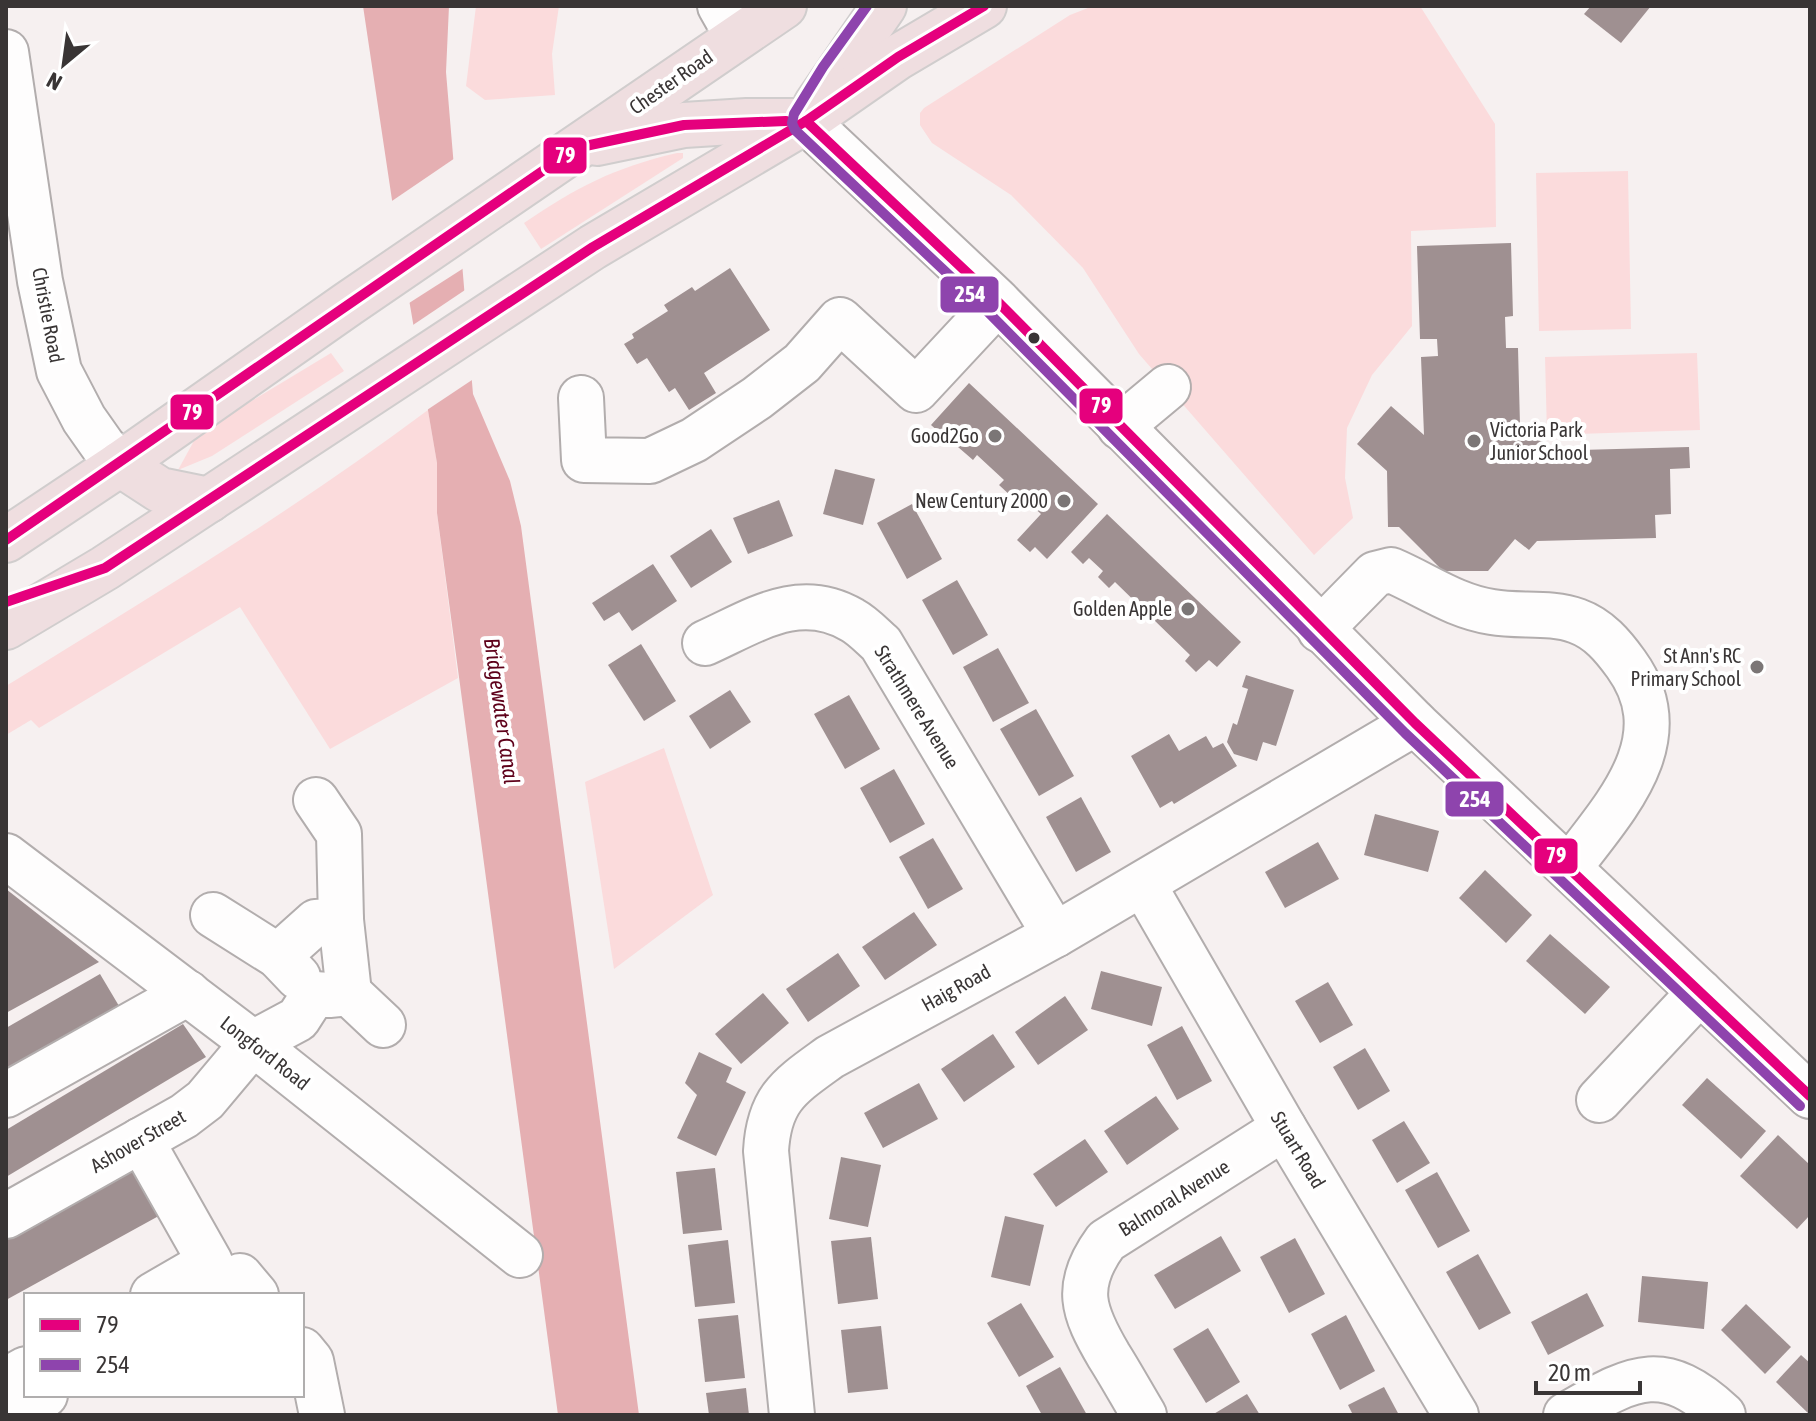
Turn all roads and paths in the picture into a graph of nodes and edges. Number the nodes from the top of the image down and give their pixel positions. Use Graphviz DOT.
graph roads {
  1 [pos="784,6"];
  2 [pos="884,6"];
  3 [pos="984,6"];
  4 [pos="728,21"];
  5 [pos="6,52"];
  6 [pos="806,121"];
  7 [pos="576,148"];
  8 [pos="998,302"];
  9 [pos="1168,387"];
  10 [pos="581,398"];
  11 [pos="1120,427"];
  12 [pos="120,464"];
  13 [pos="209,500"];
  14 [pos="6,540"];
  15 [pos="6,627"];
  16 [pos="1320,630"];
  17 [pos="705,643"];
  18 [pos="1415,723"];
  19 [pos="316,800"];
  20 [pos="6,856"];
  21 [pos="1569,868"];
  22 [pos="1143,884"];
  23 [pos="213,915"];
  24 [pos="341,920"];
  25 [pos="1055,935"];
  26 [pos="278,956"];
  27 [pos="1700,992"];
  28 [pos="188,993"];
  29 [pos="331,993"];
  30 [pos="383,1025"];
  31 [pos="253,1043"];
  32 [pos="6,1095"];
  33 [pos="1810,1096"];
  34 [pos="1599,1100"];
  35 [pos="1284,1128"];
  36 [pos="141,1140"];
  37 [pos="6,1216"];
  38 [pos="520,1255"];
  39 [pos="156,1293"];
  40 [pos="206,1293"];
  41 [pos="254,1293"];
  42 [pos="304,1352"];
  43 [pos="24,1370"];
  44 [pos="6,1380"];
  45 [pos="42,1397"];
  46 [pos="13,1415"];
  47 [pos="322,1415"];
  48 [pos="792,1415"];
  49 [pos="1144,1415"];
  50 [pos="1456,1415"];
  51 [pos="1566,1415"];
  52 [pos="1723,1415"];
  1 -- 4 [label="highway, Chester Road"];
  2 -- 6 [label="highway"];
  3 -- 6 [label="highway"];
  4 -- 7 [label="highway, Chester Road"];
  5 -- 12 [label="street, Christie Road"];
  6 -- 7 [label="highway"];
  6 -- 8 [label="street"];
  6 -- 13 [label="highway"];
  7 -- 12 [label="highway, Chester Road"];
  8 -- 10 [label="street"];
  8 -- 11 [label="street"];
  9 -- 11 [label="street"];
  11 -- 16 [label="street"];
  12 -- 13 [label="highway, Christie Road"];
  12 -- 14 [label="highway, Chester Road"];
  13 -- 15 [label="highway"];
  16 -- 18 [label="street"];
  16 -- 21 [label="street"];
  17 -- 25 [label="street, Strathmere Avenue"];
  18 -- 21 [label="street"];
  18 -- 22 [label="street, Haig Road"];
  19 -- 24 [label="street"];
  20 -- 28 [label="street, Longford Road"];
  21 -- 27 [label="street"];
  22 -- 25 [label="street, Haig Road"];
  22 -- 35 [label="street, Stuart Road"];
  23 -- 26 [label="street"];
  24 -- 26 [label="street"];
  24 -- 29 [label="street"];
  25 -- 48 [label="street, Haig Road"];
  26 -- 29 [label="street"];
  27 -- 33 [label="street"];
  27 -- 34 [label="street"];
  28 -- 31 [label="street, Longford Road"];
  28 -- 32 [label="street"];
  29 -- 30 [label="street"];
  29 -- 31 [label="street"];
  31 -- 36 [label="street, Ashover Street"];
  31 -- 38 [label="street, Longford Road"];
  35 -- 49 [label="street, Balmoral Avenue"];
  35 -- 50 [label="street, Stuart Road"];
  36 -- 37 [label="street, Ashover Street"];
  36 -- 39 [label="street"];
  40 -- 41 [label="street"];
  42 -- 47 [label="street"];
  43 -- 44 [label="street"];
  45 -- 46 [label="street"];
  51 -- 52 [label="street"];
}
